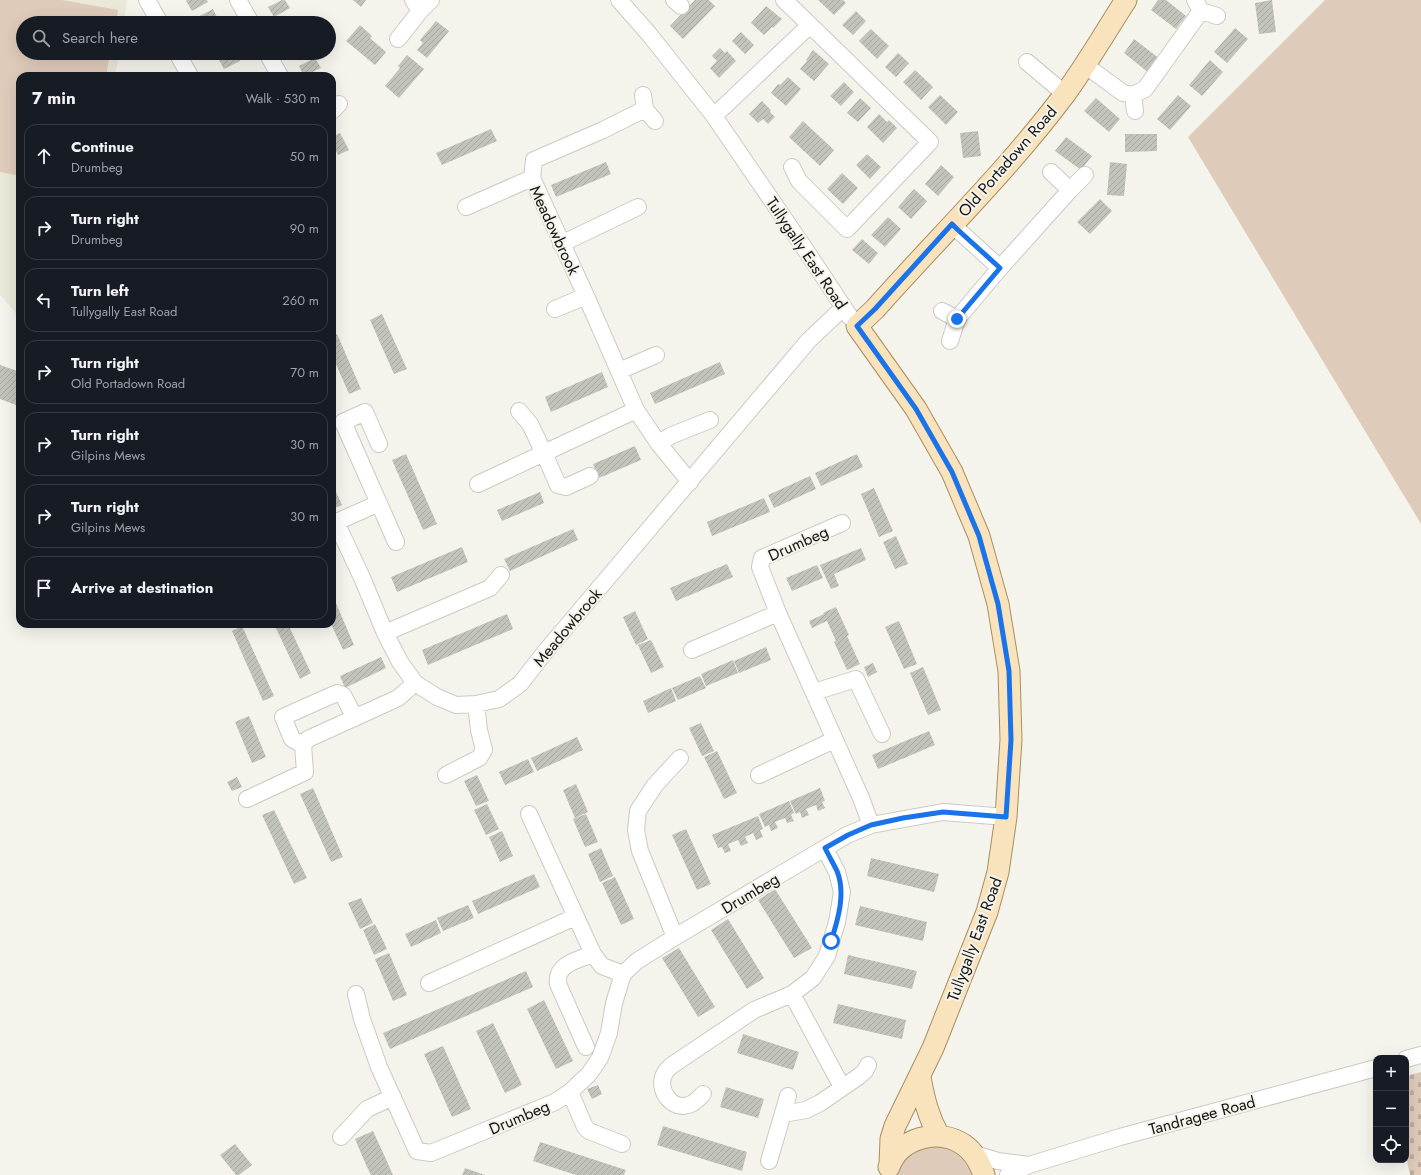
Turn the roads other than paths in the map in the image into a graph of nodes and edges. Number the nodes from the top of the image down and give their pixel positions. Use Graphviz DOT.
graph roads {
  1 [pos="147,0"];
  2 [pos="238,0"];
  3 [pos="619,0"];
  4 [pos="784,0"];
  5 [pos="1126,0"];
  6 [pos="421,4"];
  7 [pos="1198,5"];
  8 [pos="156,16"];
  9 [pos="246,16"];
  10 [pos="1217,16"];
  11 [pos="810,25"];
  12 [pos="398,39"];
  13 [pos="181,60"];
  14 [pos="271,60"];
  15 [pos="1027,62"];
  16 [pos="1085,65"];
  17 [pos="188,72"];
  18 [pos="278,72"];
  19 [pos="1065,94"];
  20 [pos="1133,95"];
  21 [pos="648,108"];
  22 [pos="1135,111"];
  23 [pos="714,116"];
  24 [pos="792,167"];
  25 [pos="1051,172"];
  26 [pos="1085,175"];
  27 [pos="532,178"];
  28 [pos="1070,190"];
  29 [pos="466,207"];
  30 [pos="638,207"];
  31 [pos="952,224"];
  32 [pos="561,244"];
  33 [pos="1000,268"];
  34 [pos="586,296"];
  35 [pos="843,308"];
  36 [pos="555,309"];
  37 [pos="942,310"];
  38 [pos="957,319"];
  39 [pos="857,326"];
  40 [pos="950,342"];
  41 [pos="656,355"];
  42 [pos="619,371"];
  43 [pos="636,410"];
  44 [pos="519,411"];
  45 [pos="710,420"];
  46 [pos="379,444"];
  47 [pos="659,444"];
  48 [pos="544,453"];
  49 [pos="590,476"];
  50 [pos="690,482"];
  51 [pos="478,484"];
  52 [pos="379,503"];
  53 [pos="336,522"];
  54 [pos="842,523"];
  55 [pos="336,527"];
  56 [pos="396,542"];
  57 [pos="501,575"];
  58 [pos="778,613"];
  59 [pos="385,632"];
  60 [pos="692,650"];
  61 [pos="415,683"];
  62 [pos="814,692"];
  63 [pos="476,704"];
  64 [pos="355,718"];
  65 [pos="882,734"];
  66 [pos="834,740"];
  67 [pos="303,745"];
  68 [pos="680,758"];
  69 [pos="446,775"];
  70 [pos="759,775"];
  71 [pos="247,798"];
  72 [pos="529,814"];
  73 [pos="1006,817"];
  74 [pos="871,825"];
  75 [pos="825,848"];
  76 [pos="575,917"];
  77 [pos="675,937"];
  78 [pos="593,954"];
  79 [pos="623,974"];
  80 [pos="429,983"];
  81 [pos="356,994"];
  82 [pos="792,994"];
  83 [pos="586,1047"];
  84 [pos="1421,1055"];
  85 [pos="1409,1058"];
  86 [pos="868,1065"];
  87 [pos="1373,1069"];
  88 [pos="920,1077"];
  89 [pos="842,1087"];
  90 [pos="570,1092"];
  91 [pos="703,1094"];
  92 [pos="788,1096"];
  93 [pos="393,1098"];
  94 [pos="783,1114"];
  95 [pos="939,1136"];
  96 [pos="341,1137"];
  97 [pos="622,1144"];
  98 [pos="974,1154"];
  99 [pos="769,1161"];
  100 [pos="1029,1165"];
  101 [pos="888,1169"];
  102 [pos="984,1175"];
  103 [pos="1008,1175"];
  1 -- 8 [label="street"];
  2 -- 9 [label="street"];
  3 -- 23 [label="street, Tullygally East Road"];
  4 -- 11 [label="street"];
  5 -- 16 [label="main road, Old Portadown Road"];
  6 -- 12 [label="street"];
  7 -- 10 [label="street"];
  7 -- 20 [label="street"];
  11 -- 23 [label="street"];
  11 -- 24 [label="street"];
  13 -- 17 [label="street"];
  14 -- 18 [label="street"];
  15 -- 19 [label="street"];
  16 -- 19 [label="main road, Old Portadown Road"];
  16 -- 20 [label="street"];
  19 -- 31 [label="main road, Old Portadown Road"];
  20 -- 22 [label="street"];
  21 -- 27 [label="street, Meadowbrook"];
  23 -- 35 [label="street, Tullygally East Road"];
  25 -- 28 [label="street"];
  26 -- 28 [label="street"];
  27 -- 29 [label="street"];
  27 -- 32 [label="street, Meadowbrook"];
  28 -- 33 [label="street"];
  30 -- 32 [label="street"];
  31 -- 33 [label="street"];
  31 -- 39 [label="main road, Old Portadown Road"];
  32 -- 34 [label="street, Meadowbrook"];
  33 -- 38 [label="street"];
  34 -- 36 [label="street"];
  34 -- 42 [label="street, Meadowbrook"];
  35 -- 39 [label="street, Tullygally East Road"];
  35 -- 50 [label="street, Meadowbrook"];
  37 -- 38 [label="street"];
  38 -- 40 [label="street"];
  39 -- 73 [label="main road, Tullygally East Road"];
  41 -- 42 [label="street"];
  42 -- 43 [label="street, Meadowbrook"];
  43 -- 47 [label="street, Meadowbrook"];
  43 -- 48 [label="street"];
  44 -- 48 [label="street"];
  45 -- 47 [label="street"];
  46 -- 52 [label="street"];
  47 -- 50 [label="street, Meadowbrook"];
  48 -- 49 [label="street"];
  48 -- 51 [label="street"];
  50 -- 63 [label="street, Meadowbrook"];
  52 -- 53 [label="street, Meadowbrook"];
  52 -- 56 [label="street"];
  54 -- 58 [label="street, Drumbeg"];
  55 -- 59 [label="street, Meadowbrook"];
  57 -- 59 [label="street"];
  58 -- 60 [label="street"];
  58 -- 62 [label="street, Drumbeg"];
  59 -- 61 [label="street, Meadowbrook"];
  61 -- 63 [label="street, Meadowbrook"];
  61 -- 64 [label="street"];
  62 -- 65 [label="street"];
  62 -- 66 [label="street, Drumbeg"];
  63 -- 69 [label="street"];
  64 -- 67 [label="street"];
  64 -- 67 [label="street"];
  66 -- 70 [label="street"];
  66 -- 74 [label="street, Drumbeg"];
  67 -- 71 [label="street"];
  68 -- 77 [label="street"];
  72 -- 76 [label="street"];
  73 -- 74 [label="street, Drumbeg"];
  73 -- 88 [label="main road, Tullygally East Road"];
  74 -- 75 [label="street, Drumbeg"];
  75 -- 77 [label="street, Drumbeg"];
  75 -- 82 [label="street"];
  76 -- 78 [label="street"];
  76 -- 80 [label="street"];
  77 -- 79 [label="street, Drumbeg"];
  78 -- 79 [label="street"];
  78 -- 83 [label="street"];
  79 -- 90 [label="street, Drumbeg"];
  81 -- 93 [label="street, Drumbeg"];
  82 -- 89 [label="street"];
  82 -- 91 [label="street"];
  84 -- 85 [label="street"];
  86 -- 89 [label="street"];
  87 -- 100 [label="street, Tandragee Road"];
  88 -- 95 [label="main road"];
  88 -- 101 [label="main road, Tullygally East Road"];
  89 -- 94 [label="street"];
  90 -- 93 [label="street, Drumbeg"];
  90 -- 97 [label="street"];
  92 -- 94 [label="street"];
  93 -- 96 [label="street"];
  94 -- 99 [label="street"];
  95 -- 98 [label="main road"];
  95 -- 101 [label="main road"];
  98 -- 100 [label="street, Tandragee Road"];
  98 -- 102 [label="main road"];
  100 -- 103 [label="street, Tandragee Road"];
}
